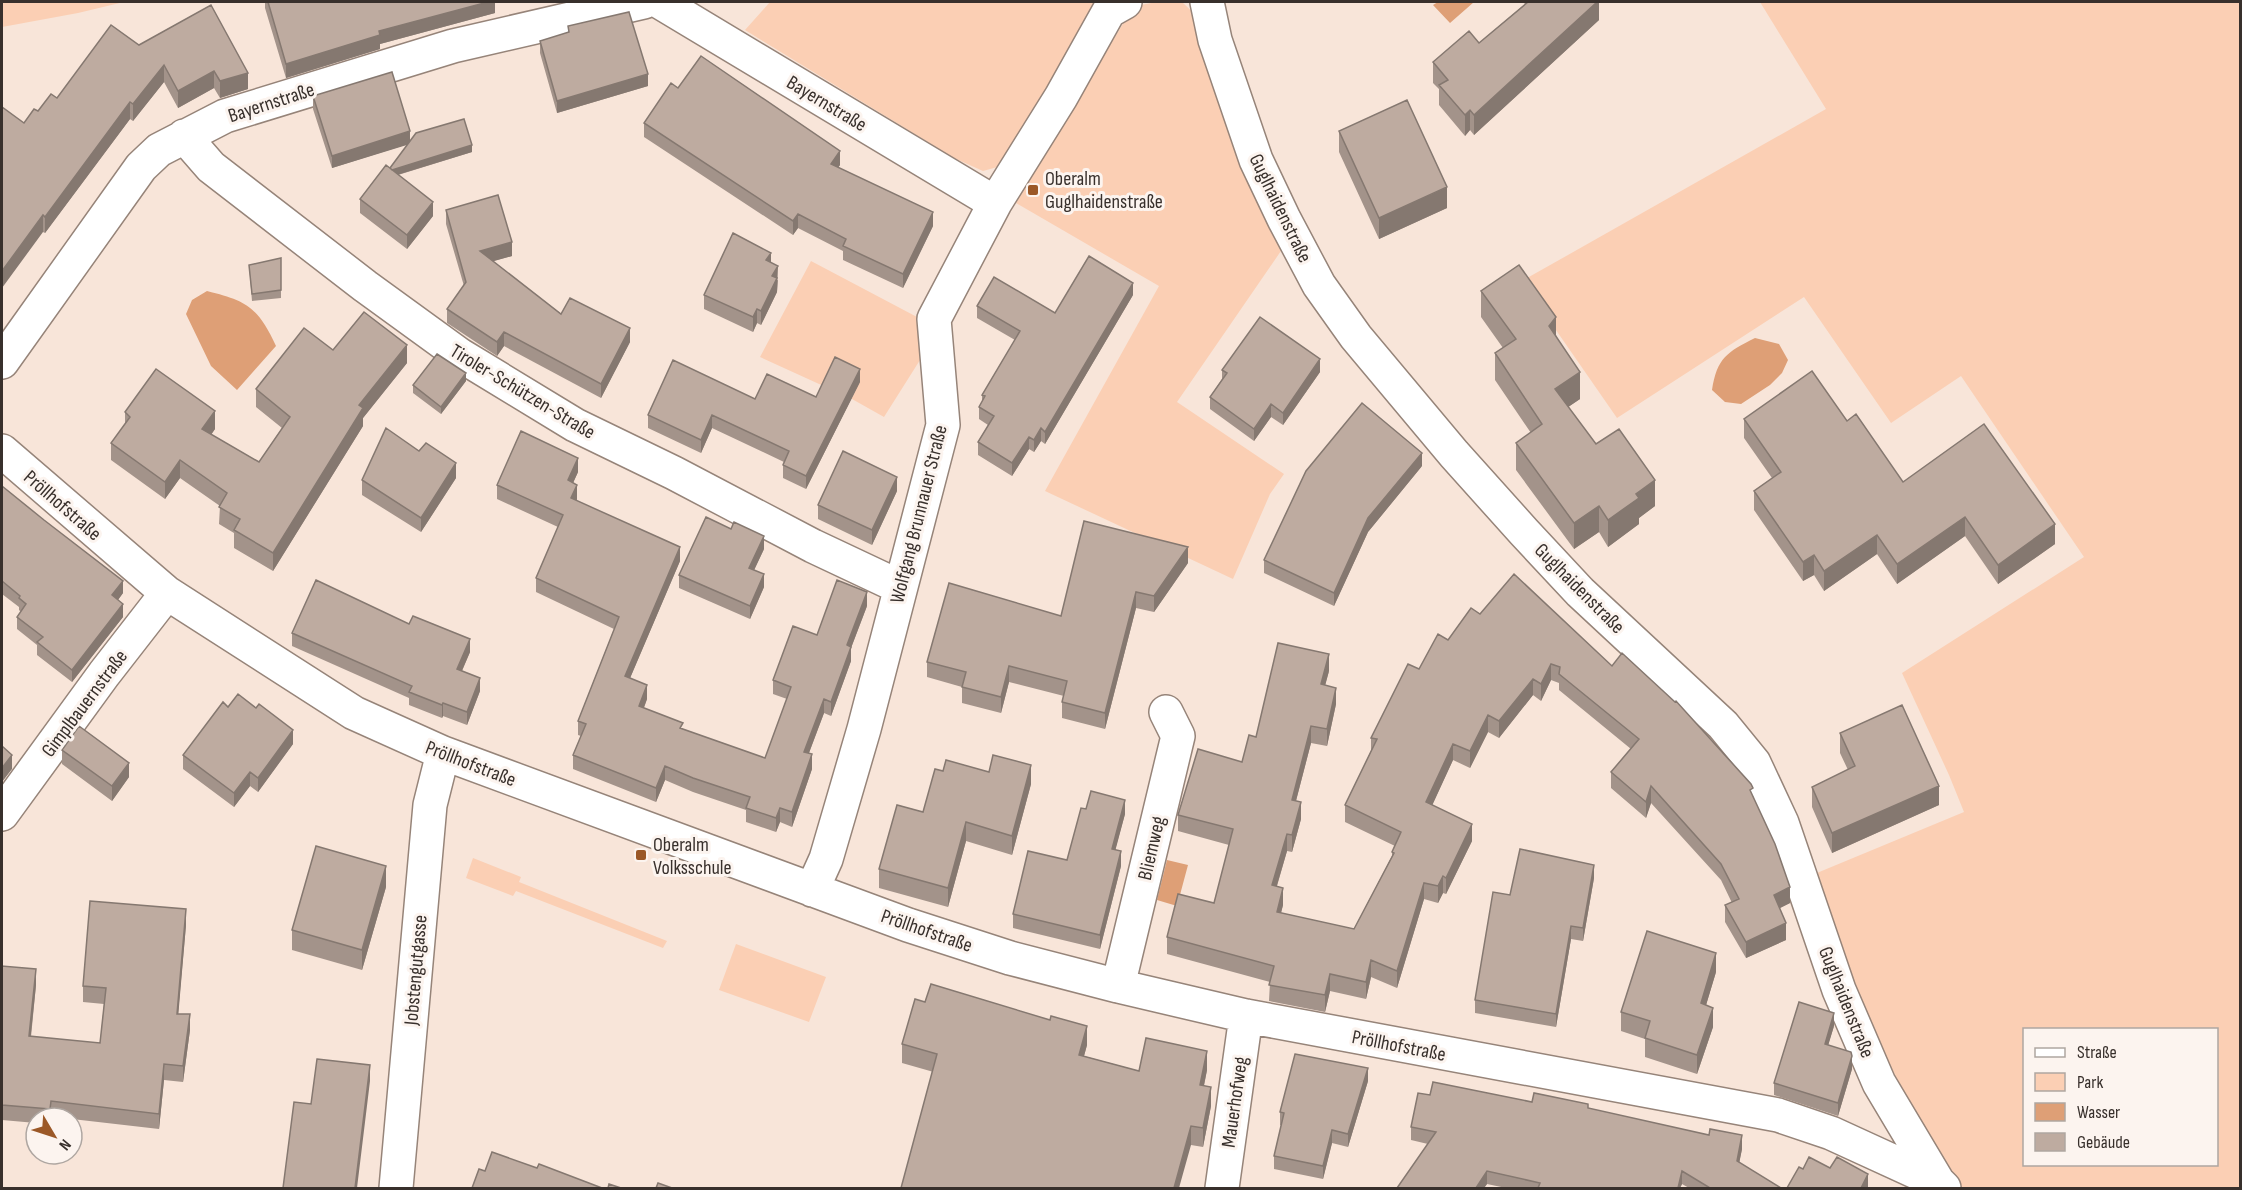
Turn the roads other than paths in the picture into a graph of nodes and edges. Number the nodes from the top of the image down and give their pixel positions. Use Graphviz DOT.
graph roads {
  1 [pos="644,2"];
  2 [pos="660,2"];
  3 [pos="1125,2"];
  4 [pos="1207,2"];
  5 [pos="184,136"];
  6 [pos="995,203"];
  7 [pos="2,362"];
  8 [pos="2,451"];
  9 [pos="900,587"];
  10 [pos="167,593"];
  11 [pos="1166,712"];
  12 [pos="443,753"];
  13 [pos="2,814"];
  14 [pos="812,890"];
  15 [pos="1118,986"];
  16 [pos="1246,1016"];
  17 [pos="1938,1186"];
  18 [pos="396,1188"];
  19 [pos="1226,1188"];
  1 -- 5 [label="street, Bayernstraße"];
  2 -- 6 [label="street, Bayernstraße"];
  3 -- 6 [label="street, Wolfgang Brunnauer Straße"];
  4 -- 17 [label="street, Guglhaidenstraße"];
  5 -- 7 [label="street, Bayernstraße"];
  5 -- 9 [label="street, Tiroler-Schützen-Straße"];
  6 -- 9 [label="street, Wolfgang Brunnauer Straße"];
  8 -- 10 [label="street, Pröllhofstraße"];
  9 -- 14 [label="street, Wolfgang Brunnauer Straße"];
  10 -- 12 [label="street, Pröllhofstraße"];
  10 -- 13 [label="street, Gimplbauernstraße"];
  11 -- 15 [label="street, Bliemweg"];
  12 -- 14 [label="street, Pröllhofstraße"];
  12 -- 18 [label="street, Jobstengutgasse"];
  14 -- 15 [label="street, Pröllhofstraße"];
  15 -- 16 [label="street, Pröllhofstraße"];
  16 -- 17 [label="street, Pröllhofstraße"];
  16 -- 19 [label="street, Mauerhofweg"];
}
